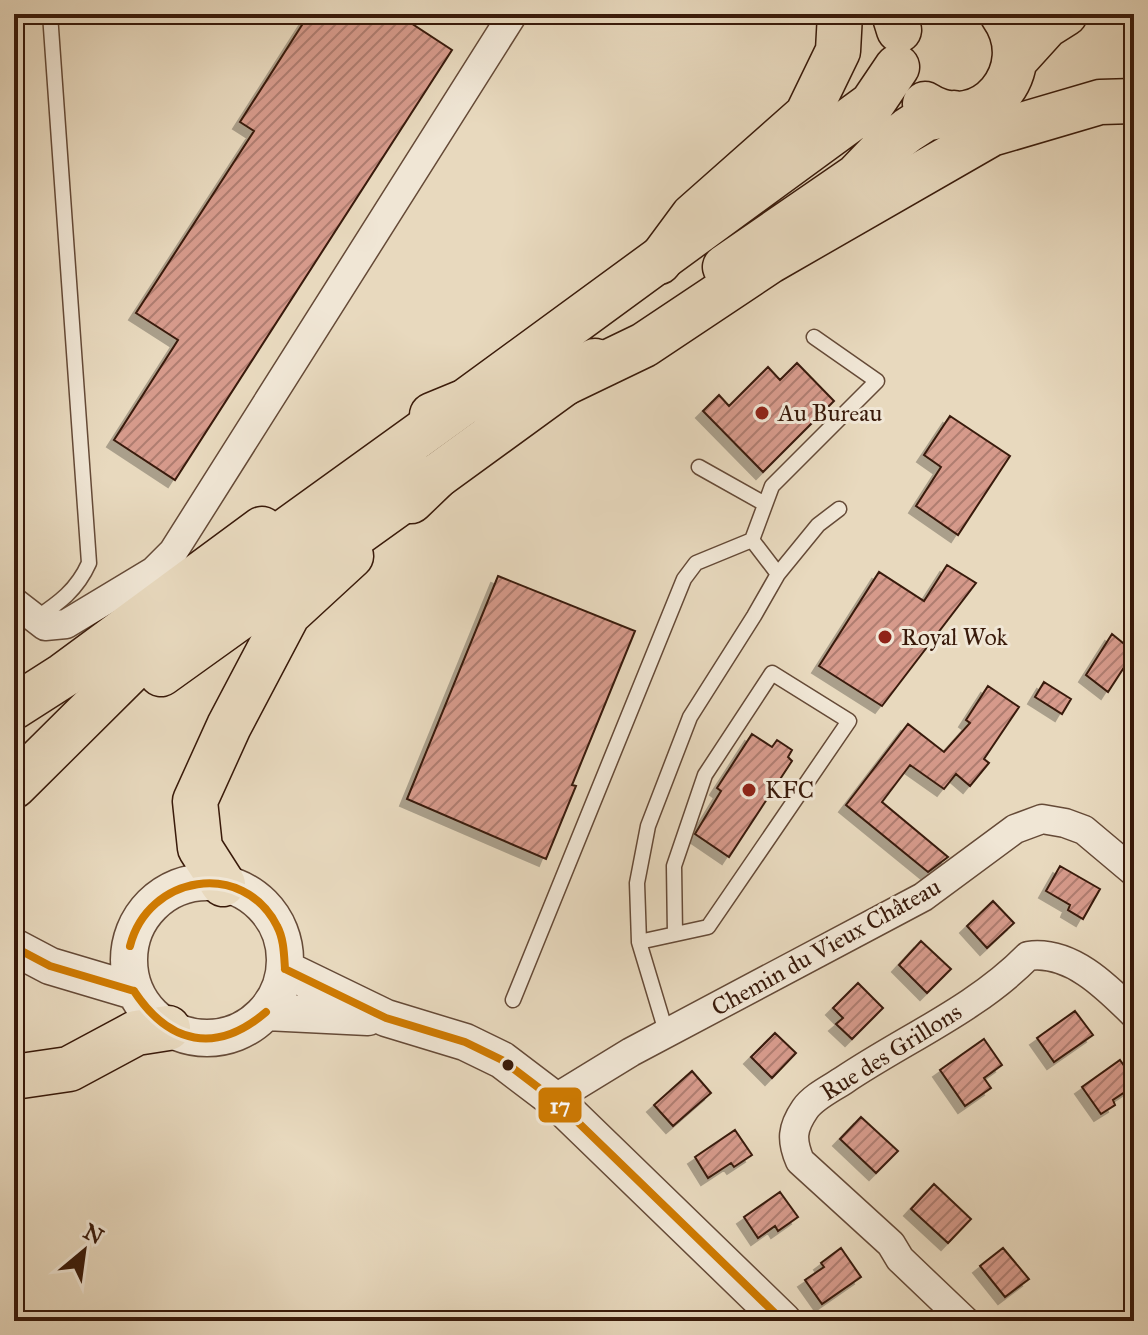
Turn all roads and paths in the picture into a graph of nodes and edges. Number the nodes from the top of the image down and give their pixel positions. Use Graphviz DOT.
graph roads {
  1 [pos="50,14"];
  2 [pos="513,14"];
  3 [pos="840,14"];
  4 [pos="1002,14"];
  5 [pos="1065,14"];
  6 [pos="900,31"];
  7 [pos="1017,58"];
  8 [pos="1134,101"];
  9 [pos="954,113"];
  10 [pos="659,262"];
  11 [pos="814,337"];
  12 [pos="565,383"];
  13 [pos="466,401"];
  14 [pos="699,467"];
  15 [pos="437,476"];
  16 [pos="765,504"];
  17 [pos="839,509"];
  18 [pos="752,540"];
  19 [pos="778,574"];
  20 [pos="24,610"];
  21 [pos="14,707"];
  22 [pos="14,786"];
  23 [pos="14,808"];
  24 [pos="1134,872"];
  25 [pos="223,884"];
  26 [pos="675,934"];
  27 [pos="639,942"];
  28 [pos="130,946"];
  29 [pos="14,947"];
  30 [pos="50,966"];
  31 [pos="285,969"];
  32 [pos="134,991"];
  33 [pos="513,1000"];
  34 [pos="266,1012"];
  35 [pos="1134,1014"];
  36 [pos="386,1018"];
  37 [pos="168,1028"];
  38 [pos="667,1035"];
  39 [pos="14,1077"];
  40 [pos="556,1101"];
  41 [pos="783,1321"];
  42 [pos="965,1321"];
  1 -- 20 [label="lane"];
  2 -- 20 [label="street"];
  3 -- 10 [label="main road"];
  4 -- 7 [label="main road"];
  5 -- 7 [label="main road"];
  6 -- 9 [label="main road"];
  6 -- 10 [label="main road"];
  7 -- 9 [label="main road"];
  8 -- 12 [label="main road"];
  9 -- 12 [label="main road"];
  10 -- 13 [label="main road"];
  11 -- 16 [label="lane"];
  12 -- 15 [label="main road"];
  13 -- 21 [label="main road"];
  13 -- 22 [label="main road"];
  14 -- 16 [label="lane"];
  15 -- 23 [label="main road"];
  15 -- 25 [label="main road"];
  16 -- 18 [label="lane"];
  17 -- 19 [label="lane"];
  18 -- 19 [label="lane"];
  18 -- 33 [label="lane"];
  19 -- 27 [label="lane"];
  24 -- 38 [label="street, Chemin du Vieux Château"];
  25 -- 28 [label="street"];
  25 -- 31 [label="street"];
  26 -- 26 [label="lane"];
  26 -- 27 [label="lane"];
  27 -- 38 [label="lane"];
  28 -- 30 [label="street"];
  28 -- 32 [label="street"];
  29 -- 30 [label="street"];
  30 -- 32 [label="street"];
  31 -- 34 [label="street"];
  31 -- 36 [label="street"];
  32 -- 37 [label="street"];
  34 -- 36 [label="street"];
  34 -- 37 [label="street"];
  35 -- 42 [label="street, Rue des Grillons"];
  36 -- 40 [label="street"];
  37 -- 39 [label="main road"];
  38 -- 40 [label="street, Chemin du Vieux Château"];
  40 -- 41 [label="street"];
}
